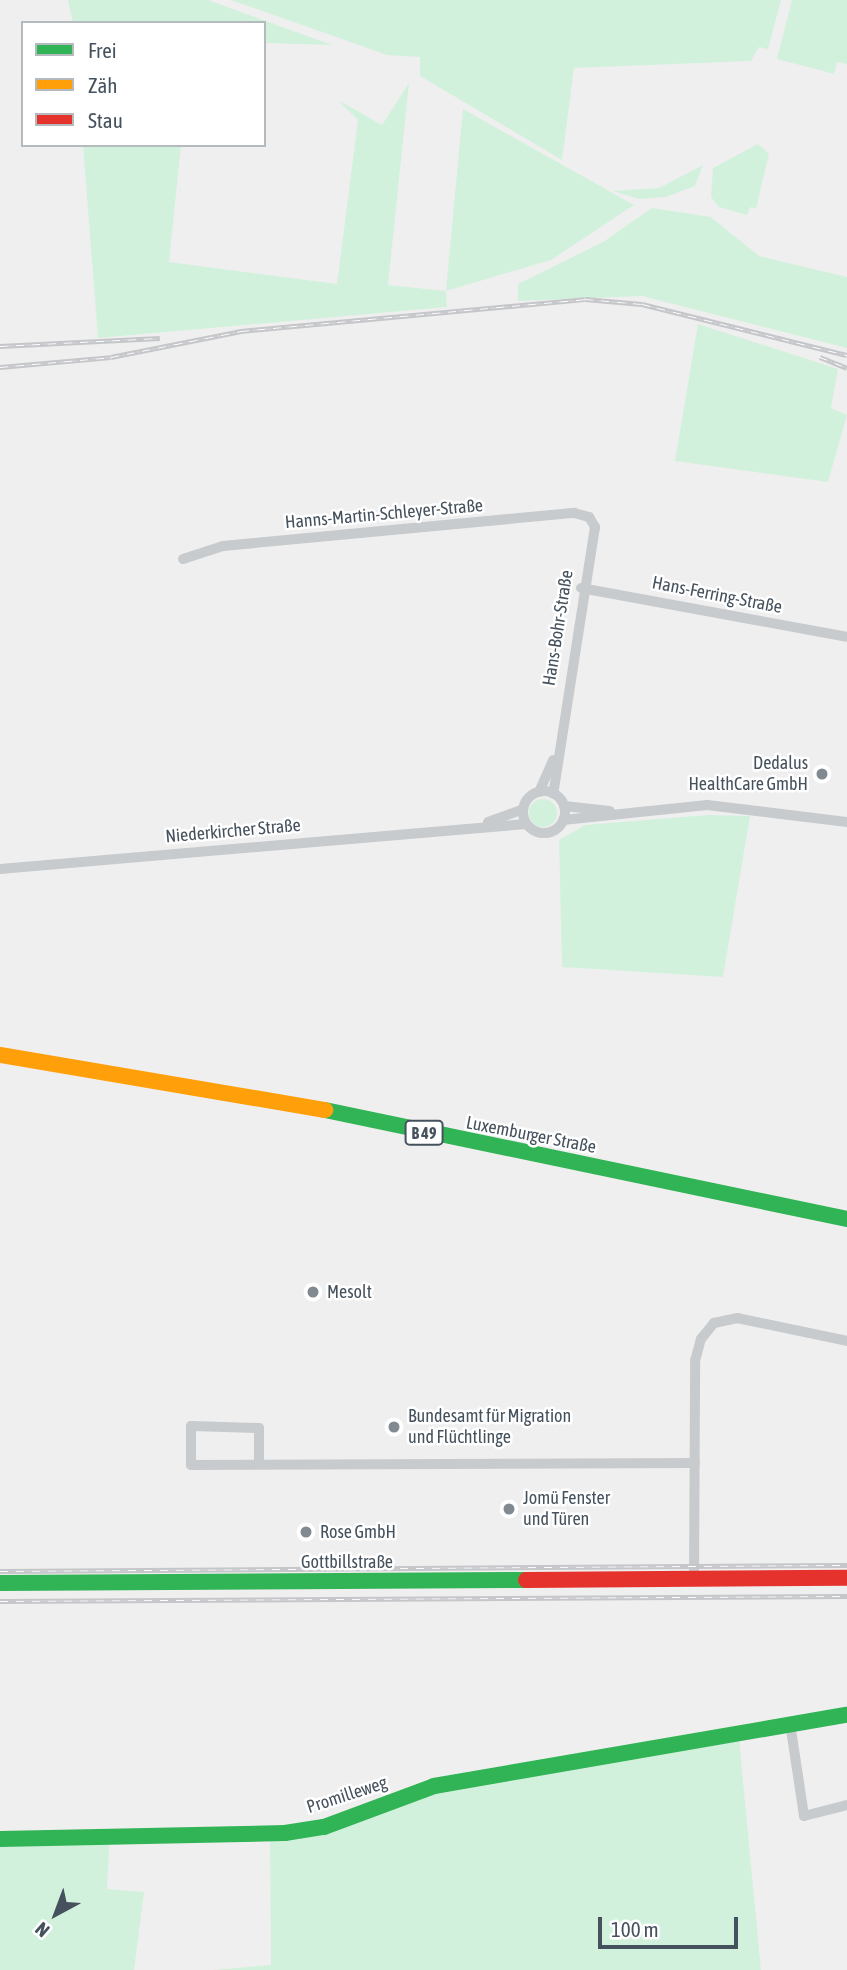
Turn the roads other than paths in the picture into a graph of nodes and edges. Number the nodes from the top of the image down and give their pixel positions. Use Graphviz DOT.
graph roads {
  1 [pos="589,517"];
  2 [pos="183,559"];
  3 [pos="581,588"];
  4 [pos="847,637"];
  5 [pos="558,747"];
  6 [pos="539,792"];
  7 [pos="553,794"];
  8 [pos="564,806"];
  9 [pos="523,809"];
  10 [pos="627,812"];
  11 [pos="563,820"];
  12 [pos="847,822"];
  13 [pos="527,824"];
  14 [pos="468,827"];
  15 [pos="0,869"];
  16 [pos="0,1055"];
  17 [pos="847,1219"];
  18 [pos="847,1341"];
  19 [pos="695,1463"];
  20 [pos="260,1464"];
  21 [pos="847,1578"];
  22 [pos="694,1580"];
  23 [pos="0,1583"];
  24 [pos="847,1715"];
  25 [pos="790,1723"];
  26 [pos="847,1805"];
  27 [pos="0,1839"];
  1 -- 2 [label="street, Hanns-Martin-Schleyer-Straße"];
  1 -- 3 [label="street, Hans-Bohr-Straße"];
  3 -- 4 [label="street, Hans-Ferring-Straße"];
  3 -- 5 [label="street, Hans-Bohr-Straße"];
  5 -- 6 [label="street, Hans-Bohr-Straße"];
  5 -- 7 [label="street, Hans-Bohr-Straße"];
  6 -- 7 [label="street"];
  6 -- 9 [label="street"];
  7 -- 8 [label="street"];
  8 -- 10 [label="street"];
  8 -- 11 [label="street"];
  9 -- 13 [label="street"];
  9 -- 14 [label="street, Niederkircher Straße"];
  10 -- 11 [label="street"];
  10 -- 12 [label="street"];
  11 -- 13 [label="street"];
  13 -- 14 [label="street, Niederkircher Straße"];
  14 -- 15 [label="street, Niederkircher Straße"];
  16 -- 17 [label="street, Luxemburger Straße / B 49"];
  18 -- 19 [label="street"];
  19 -- 20 [label="street"];
  19 -- 22 [label="street"];
  20 -- 20 [label="street"];
  21 -- 22 [label="street, Gottbillstraße"];
  22 -- 23 [label="street, Gottbillstraße"];
  24 -- 25 [label="street, Promilleweg"];
  25 -- 26 [label="street"];
  25 -- 27 [label="street, Promilleweg"];
}
